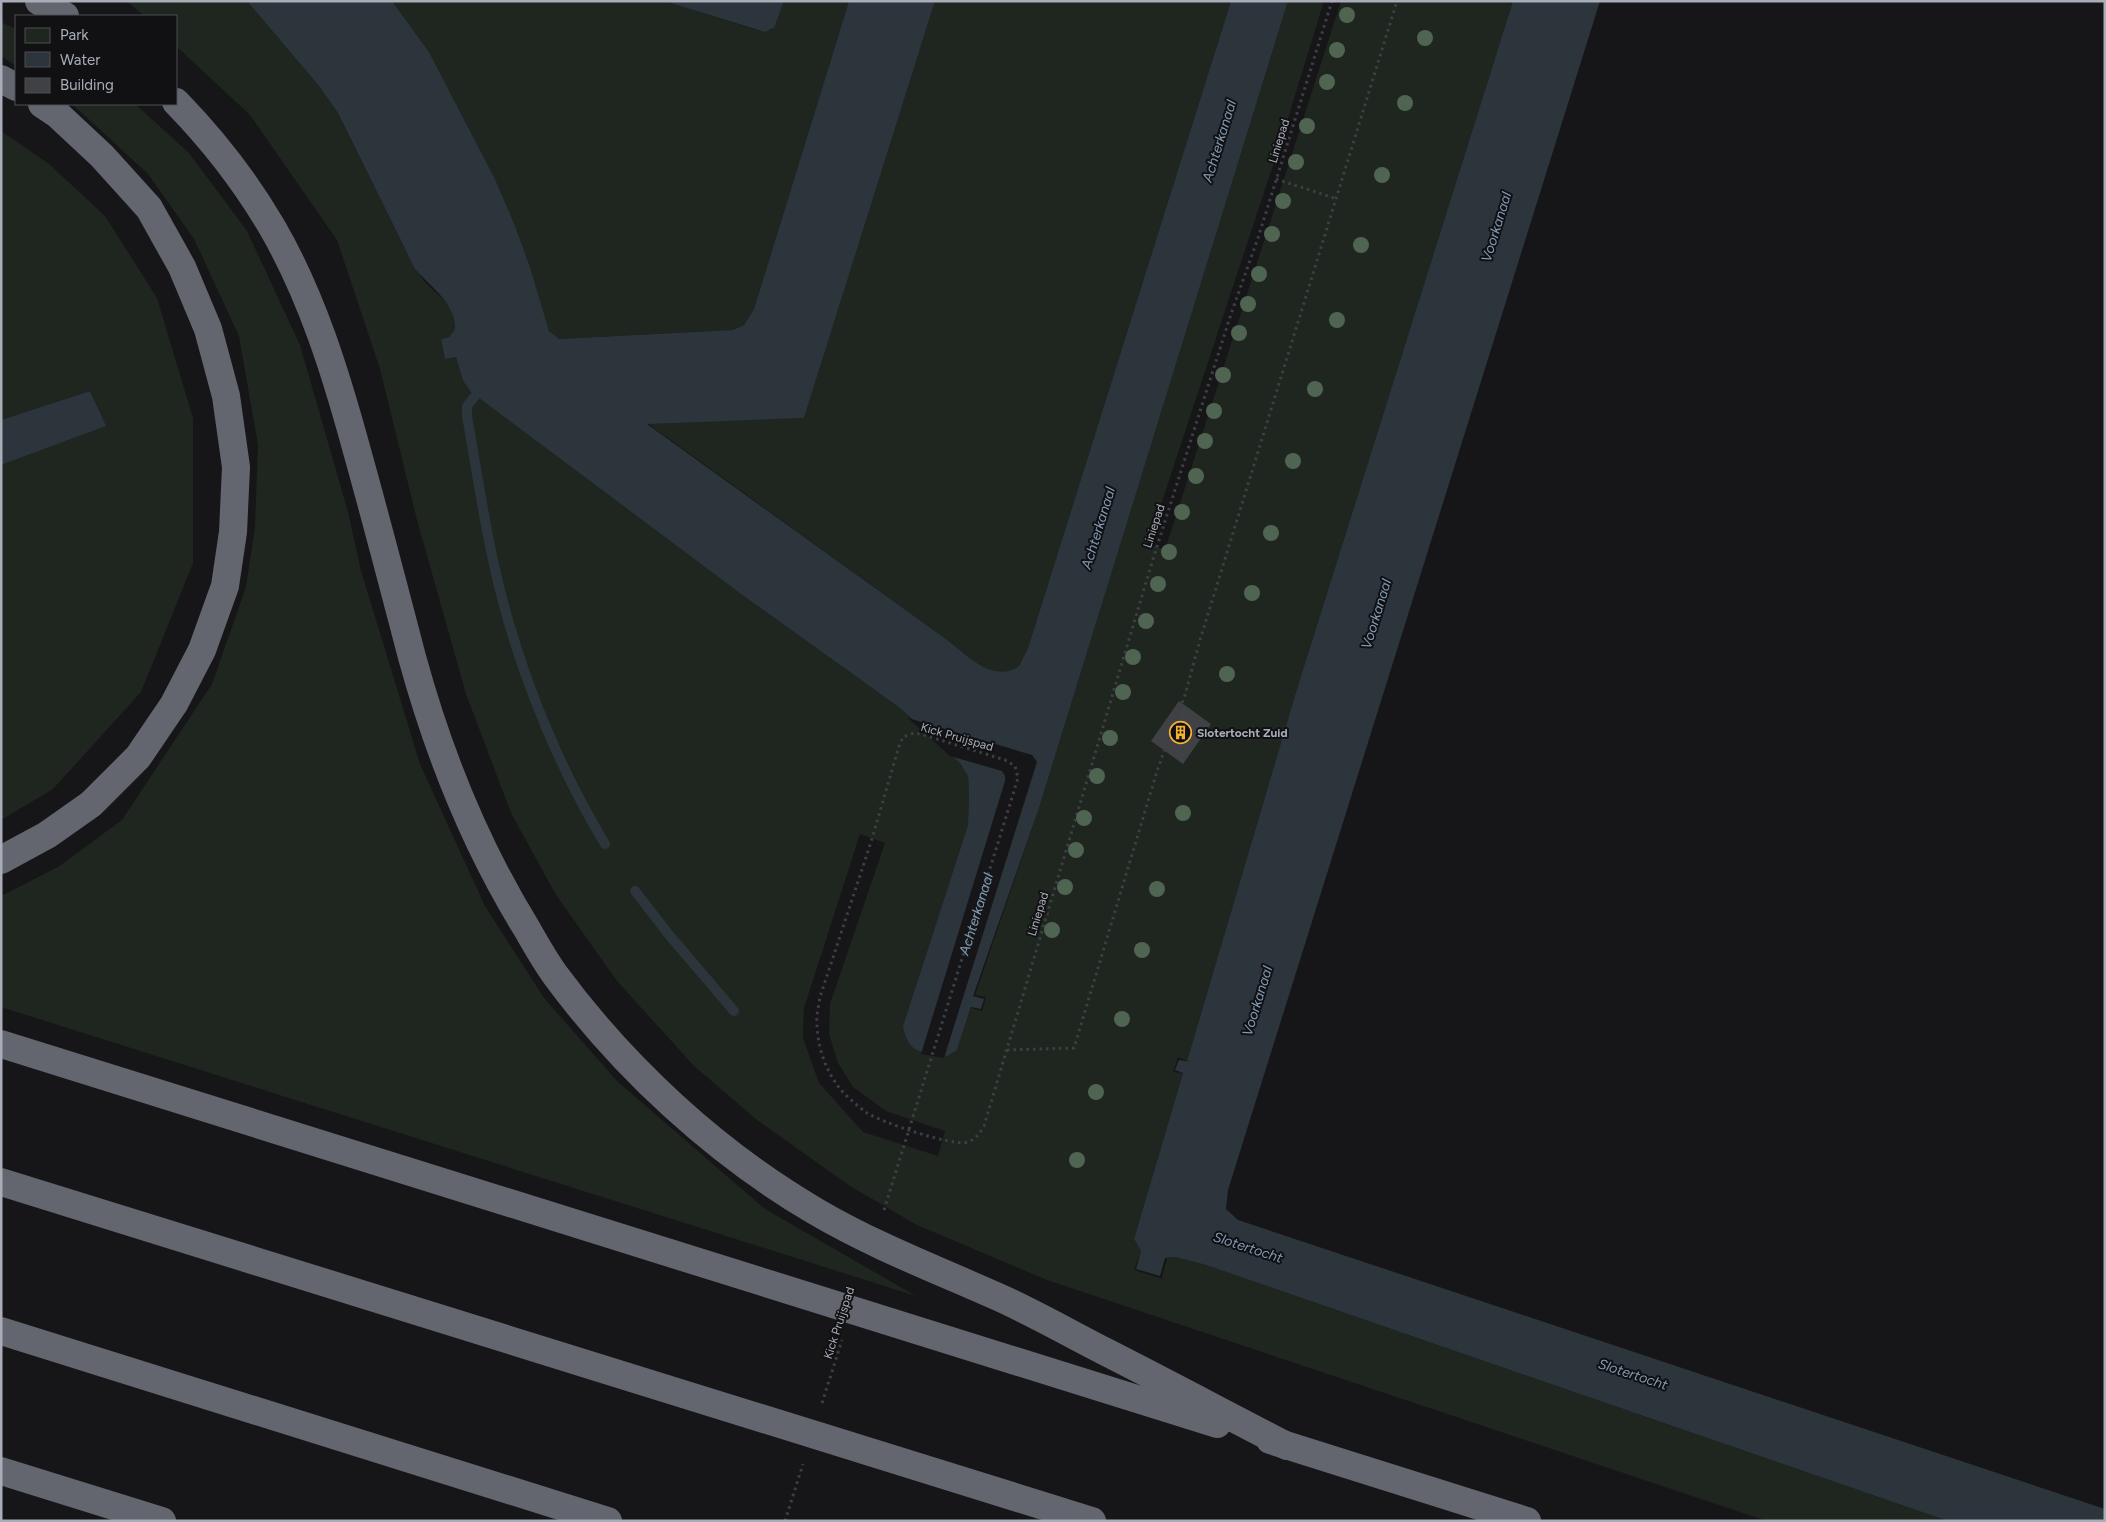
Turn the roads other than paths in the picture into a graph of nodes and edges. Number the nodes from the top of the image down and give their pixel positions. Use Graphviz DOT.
graph roads {
  1 [pos="39,1"];
  2 [pos="63,15"];
  3 [pos="1,79"];
  4 [pos="15,86"];
  5 [pos="178,104"];
  6 [pos="44,105"];
  7 [pos="1,860"];
  8 [pos="1,1044"];
  9 [pos="1,1182"];
  10 [pos="1,1331"];
  11 [pos="1287,1446"];
  12 [pos="1,1471"];
  13 [pos="162,1521"];
  14 [pos="608,1521"];
  15 [pos="1092,1521"];
  16 [pos="1527,1521"];
  1 -- 2 [label="highway"];
  3 -- 4 [label="highway"];
  5 -- 11 [label="highway"];
  6 -- 7 [label="highway"];
  8 -- 11 [label="highway"];
  9 -- 15 [label="highway"];
  10 -- 14 [label="highway"];
  11 -- 16 [label="highway"];
  12 -- 13 [label="highway"];
}
